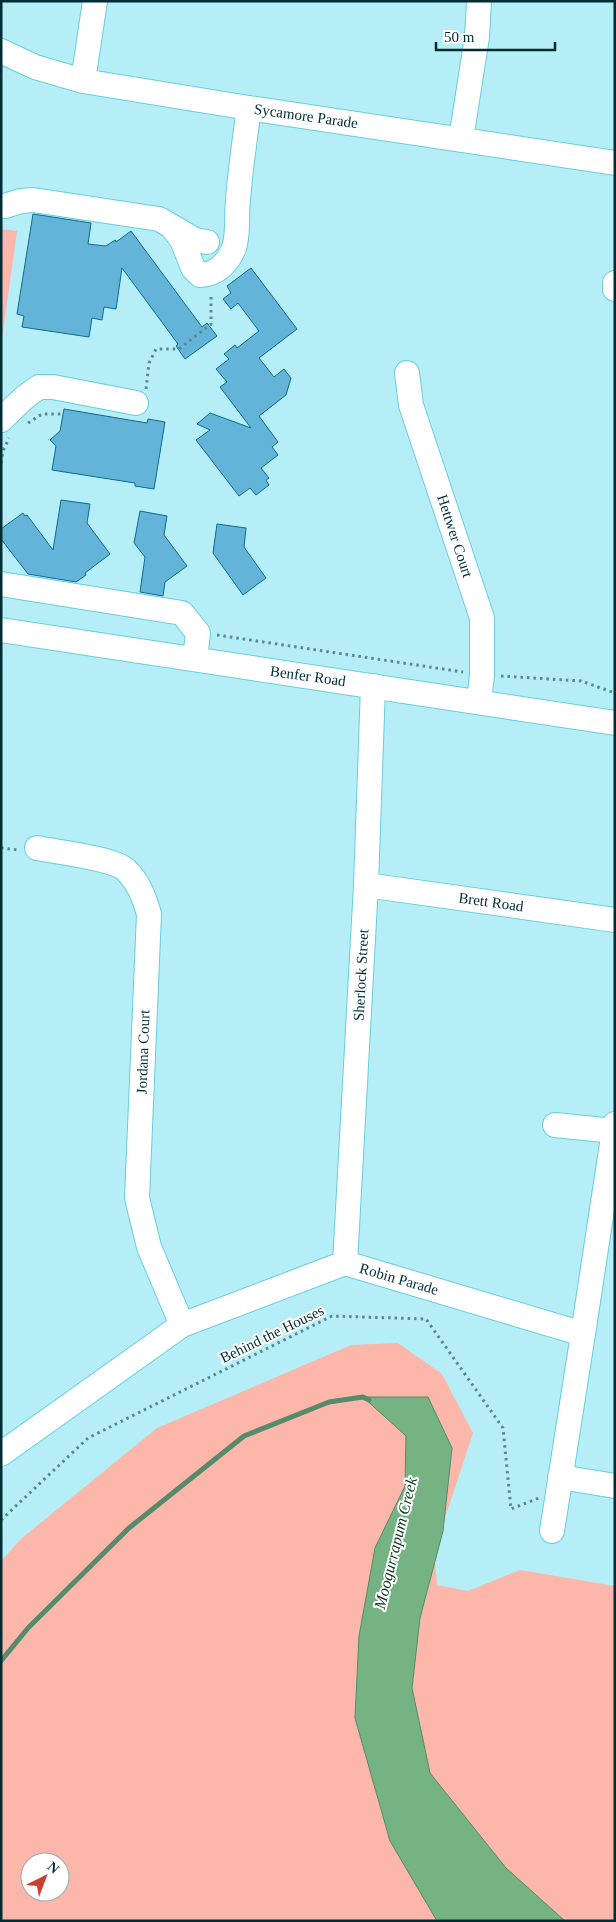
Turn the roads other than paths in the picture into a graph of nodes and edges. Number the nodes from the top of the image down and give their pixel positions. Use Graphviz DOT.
graph roads {
  1 [pos="95,1"];
  2 [pos="479,1"];
  3 [pos="1,52"];
  4 [pos="82,81"];
  5 [pos="249,108"];
  6 [pos="461,139"];
  7 [pos="615,163"];
  8 [pos="238,202"];
  9 [pos="5,206"];
  10 [pos="198,250"];
  11 [pos="615,283"];
  12 [pos="615,289"];
  13 [pos="408,373"];
  14 [pos="136,403"];
  15 [pos="12,427"];
  16 [pos="1,584"];
  17 [pos="1,630"];
  18 [pos="195,659"];
  19 [pos="373,686"];
  20 [pos="479,702"];
  21 [pos="615,723"];
  22 [pos="37,848"];
  23 [pos="366,885"];
  24 [pos="615,920"];
  25 [pos="554,1125"];
  26 [pos="614,1127"];
  27 [pos="346,1263"];
  28 [pos="182,1325"];
  29 [pos="583,1334"];
  30 [pos="1,1454"];
  31 [pos="559,1484"];
  32 [pos="615,1486"];
  33 [pos="552,1531"];
  1 -- 4 [label="street"];
  2 -- 6 [label="street"];
  3 -- 4 [label="street, Sycamore Parade"];
  4 -- 5 [label="street, Sycamore Parade"];
  5 -- 6 [label="street, Sycamore Parade"];
  5 -- 8 [label="street"];
  6 -- 7 [label="street, Sycamore Parade"];
  8 -- 10 [label="street"];
  8 -- 10 [label="street"];
  9 -- 10 [label="street"];
  11 -- 12 [label="street"];
  13 -- 20 [label="street, Hettwer Court"];
  14 -- 15 [label="street"];
  16 -- 18 [label="street"];
  17 -- 18 [label="street, Benfer Road"];
  18 -- 19 [label="street, Benfer Road"];
  19 -- 20 [label="street, Benfer Road"];
  19 -- 23 [label="street, Sherlock Street"];
  20 -- 21 [label="street, Benfer Road"];
  22 -- 28 [label="street, Jordana Court"];
  23 -- 24 [label="street, Brett Road"];
  23 -- 27 [label="street, Sherlock Street"];
  25 -- 26 [label="street"];
  26 -- 29 [label="street"];
  27 -- 28 [label="street, Robin Parade"];
  27 -- 29 [label="street, Robin Parade"];
  28 -- 30 [label="street, Robin Parade"];
  29 -- 31 [label="street"];
  31 -- 32 [label="street"];
  31 -- 33 [label="street"];
}
